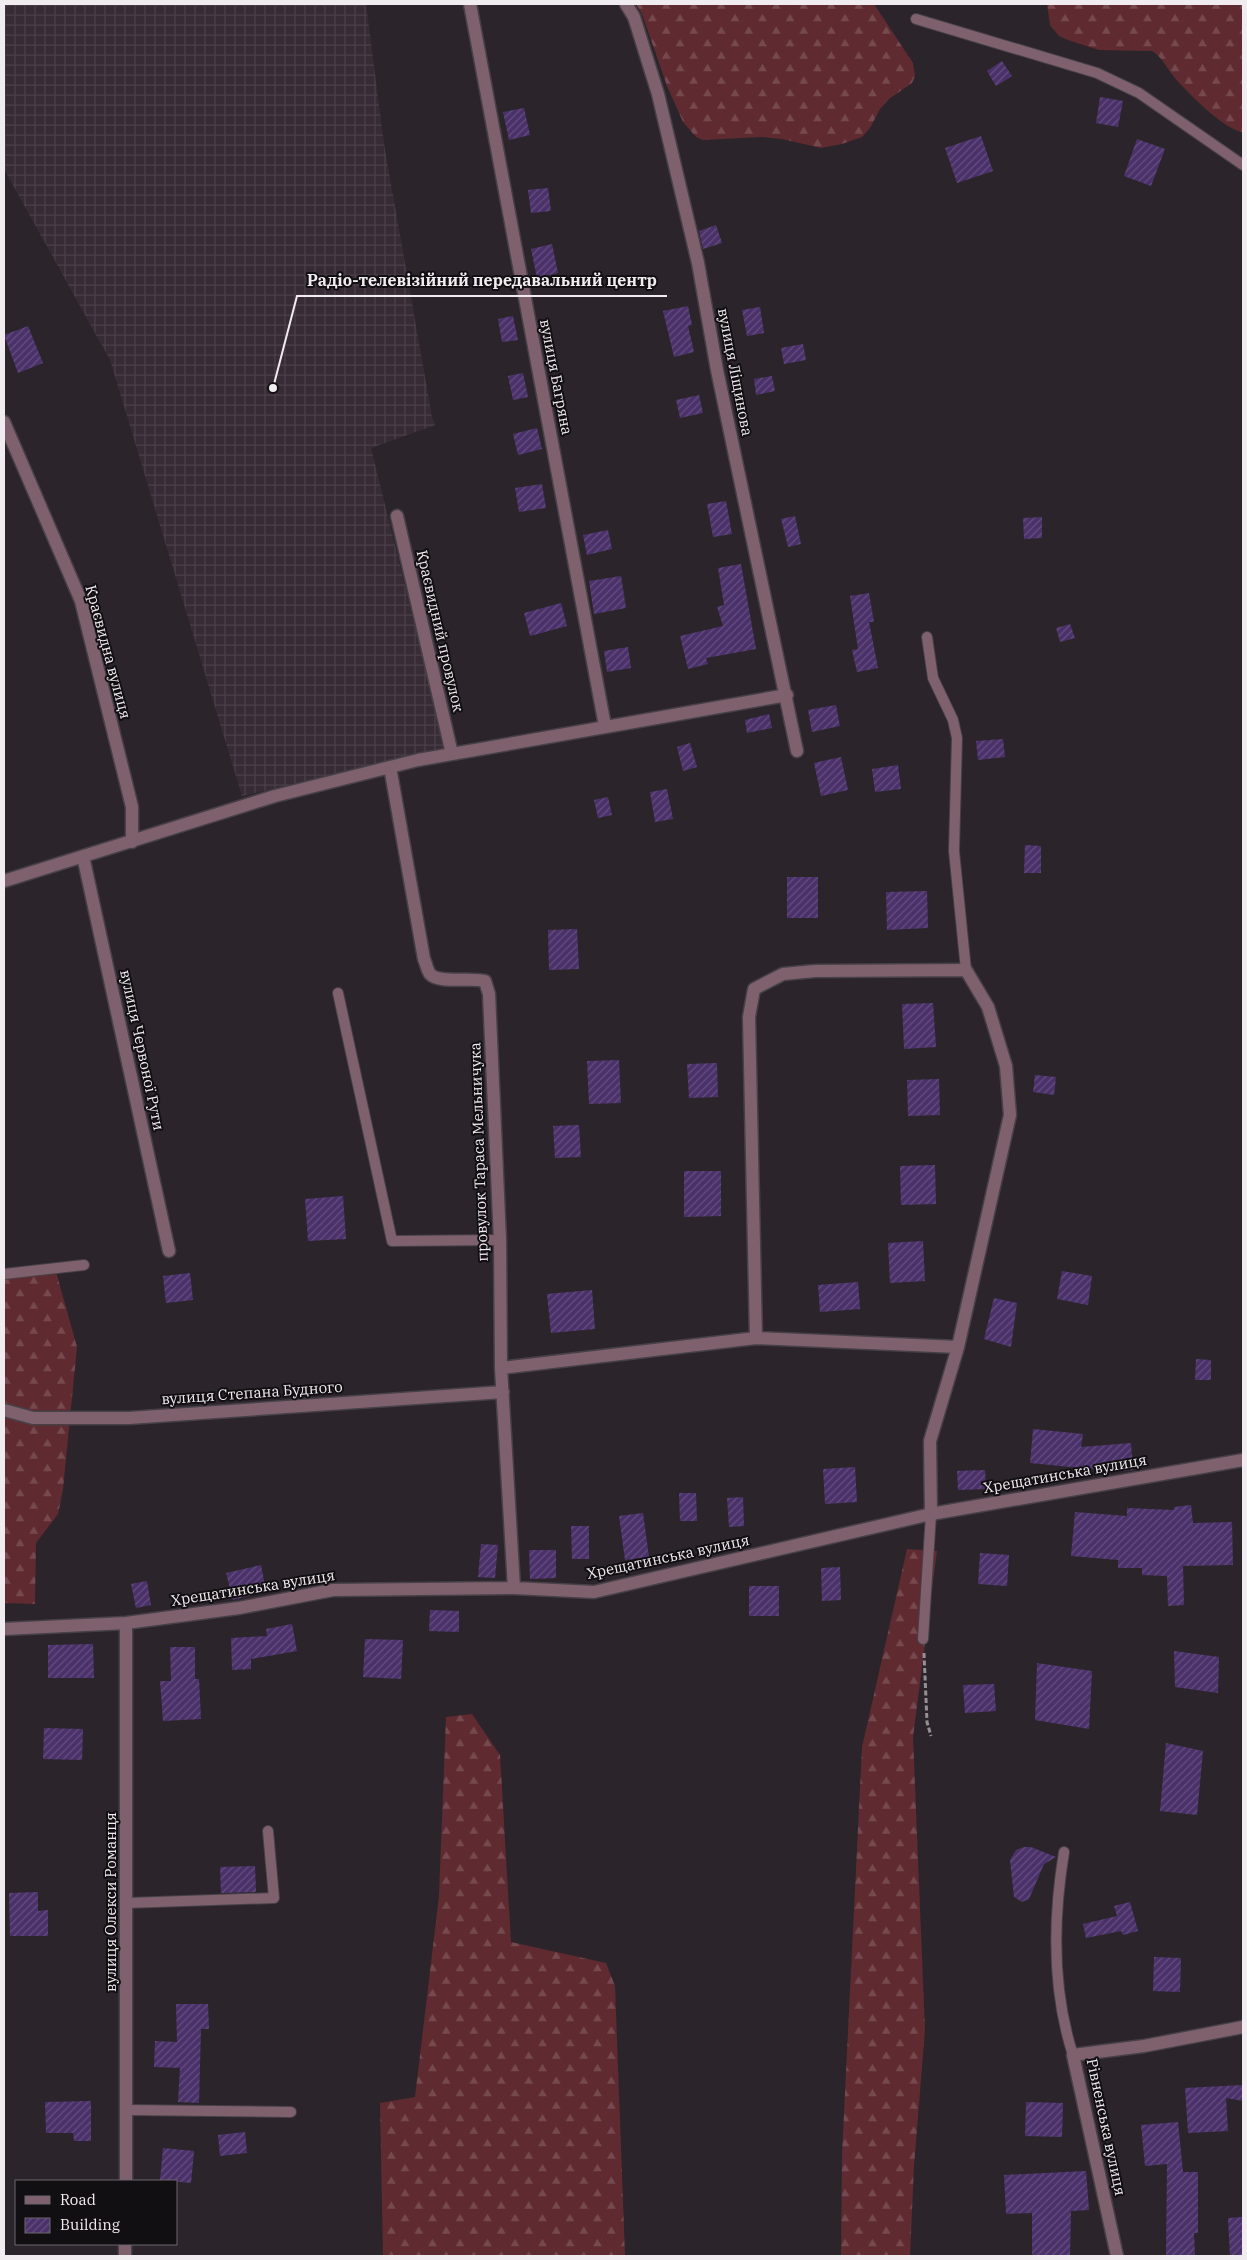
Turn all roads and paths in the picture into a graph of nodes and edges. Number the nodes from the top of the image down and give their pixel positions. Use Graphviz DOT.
graph roads {
  1 [pos="470,4"];
  2 [pos="626,4"];
  3 [pos="916,19"];
  4 [pos="1243,165"];
  5 [pos="4,422"];
  6 [pos="397,516"];
  7 [pos="927,638"];
  8 [pos="786,695"];
  9 [pos="605,726"];
  10 [pos="797,751"];
  11 [pos="452,754"];
  12 [pos="390,767"];
  13 [pos="132,842"];
  14 [pos="83,856"];
  15 [pos="4,880"];
  16 [pos="966,970"];
  17 [pos="338,993"];
  18 [pos="500,1240"];
  19 [pos="169,1251"];
  20 [pos="84,1265"];
  21 [pos="4,1274"];
  22 [pos="756,1338"];
  23 [pos="958,1346"];
  24 [pos="502,1368"];
  25 [pos="503,1392"];
  26 [pos="4,1410"];
  27 [pos="1243,1460"];
  28 [pos="931,1514"];
  29 [pos="514,1588"];
  30 [pos="126,1623"];
  31 [pos="4,1629"];
  32 [pos="923,1639"];
  33 [pos="931,1736"];
  34 [pos="268,1831"];
  35 [pos="1064,1852"];
  36 [pos="127,1903"];
  37 [pos="1243,2027"];
  38 [pos="1073,2055"];
  39 [pos="128,2110"];
  40 [pos="291,2112"];
  41 [pos="126,2180"];
  42 [pos="1117,2256"];
  1 -- 9 [label="street, вулиця Багряна"];
  2 -- 8 [label="street, вулиця Ліщинова"];
  3 -- 4 [label="lane"];
  5 -- 13 [label="street, Краєвидна вулиця"];
  6 -- 11 [label="street, Краєвидний провулок"];
  7 -- 16 [label="lane"];
  8 -- 9 [label="street"];
  8 -- 10 [label="street, вулиця Ліщинова"];
  9 -- 11 [label="street"];
  11 -- 12 [label="street"];
  12 -- 13 [label="street"];
  12 -- 18 [label="street, провулок Тараса Мельничука"];
  13 -- 14 [label="street"];
  14 -- 15 [label="street"];
  14 -- 19 [label="street, вулиця Червоної Рути"];
  16 -- 22 [label="street"];
  16 -- 23 [label="street"];
  17 -- 18 [label="lane"];
  18 -- 24 [label="street, провулок Тараса Мельничука"];
  20 -- 21 [label="lane"];
  22 -- 23 [label="street"];
  22 -- 24 [label="street"];
  23 -- 28 [label="street"];
  24 -- 25 [label="street, провулок Тараса Мельничука"];
  25 -- 26 [label="street, вулиця Степана Будного"];
  25 -- 29 [label="street, провулок Тараса Мельничука"];
  27 -- 28 [label="street, Хрещатинська вулиця"];
  28 -- 29 [label="street, Хрещатинська вулиця"];
  28 -- 32 [label="lane"];
  29 -- 30 [label="street, Хрещатинська вулиця"];
  30 -- 31 [label="street, Хрещатинська вулиця"];
  30 -- 36 [label="street, вулиця Олекси Романця"];
  32 -- 33 [label="path"];
  34 -- 36 [label="lane"];
  35 -- 38 [label="lane"];
  36 -- 39 [label="street, вулиця Олекси Романця"];
  37 -- 38 [label="street, Рівненська вулиця"];
  38 -- 42 [label="street, Рівненська вулиця"];
  39 -- 40 [label="lane"];
  39 -- 41 [label="street, вулиця Олекси Романця"];
}
